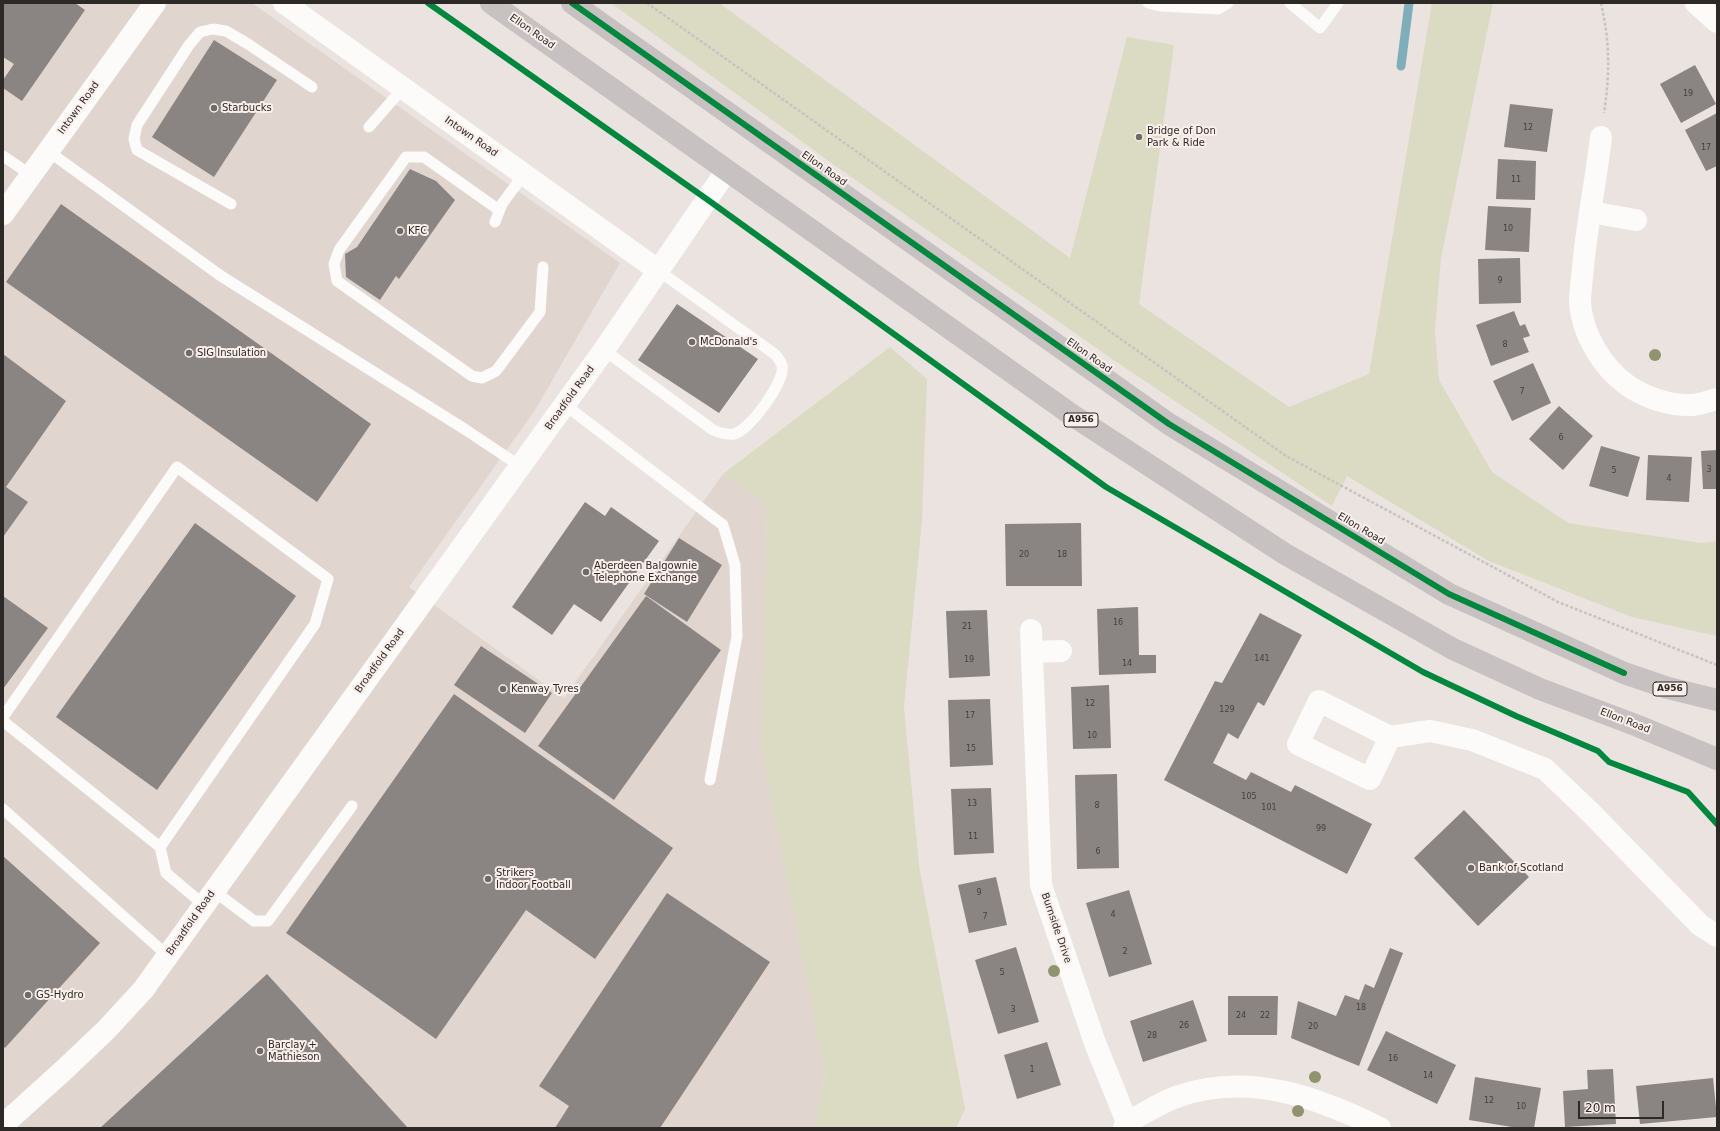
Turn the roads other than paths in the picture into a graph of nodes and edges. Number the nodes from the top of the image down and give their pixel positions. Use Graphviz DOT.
graph roads {
  1 [pos="155,3"];
  2 [pos="284,3"];
  3 [pos="491,3"];
  4 [pos="572,3"];
  5 [pos="1148,3"];
  6 [pos="1228,3"];
  7 [pos="1290,3"];
  8 [pos="1338,3"];
  9 [pos="1696,3"];
  10 [pos="1717,22"];
  11 [pos="312,88"];
  12 [pos="403,88"];
  13 [pos="369,127"];
  14 [pos="1601,137"];
  15 [pos="48,151"];
  16 [pos="3,156"];
  17 [pos="727,170"];
  18 [pos="524,174"];
  19 [pos="31,175"];
  20 [pos="231,204"];
  21 [pos="499,210"];
  22 [pos="1590,212"];
  23 [pos="3,214"];
  24 [pos="1636,220"];
  25 [pos="495,222"];
  26 [pos="544,267"];
  27 [pos="659,271"];
  28 [pos="604,350"];
  29 [pos="1717,399"];
  30 [pos="565,405"];
  31 [pos="520,466"];
  32 [pos="1031,630"];
  33 [pos="1061,651"];
  34 [pos="1032,652"];
  35 [pos="1717,700"];
  36 [pos="3,717"];
  37 [pos="3,721"];
  38 [pos="1390,737"];
  39 [pos="1717,759"];
  40 [pos="710,780"];
  41 [pos="352,806"];
  42 [pos="3,809"];
  43 [pos="160,847"];
  44 [pos="209,898"];
  45 [pos="1717,936"];
  46 [pos="168,956"];
  47 [pos="9,1125"];
  48 [pos="1126,1125"];
  49 [pos="1380,1128"];
  1 -- 15 [label="street, Intown Road"];
  2 -- 12 [label="street, Intown Road"];
  3 -- 17 [label="main road, Ellon Road / A956"];
  4 -- 35 [label="main road, Ellon Road / A956"];
  5 -- 6 [label="lane"];
  7 -- 8 [label="lane"];
  9 -- 10 [label="street"];
  11 -- 20 [label="lane"];
  12 -- 13 [label="lane"];
  12 -- 18 [label="street, Intown Road"];
  14 -- 22 [label="street"];
  15 -- 19 [label="street, Intown Road"];
  15 -- 31 [label="lane"];
  16 -- 19 [label="lane"];
  17 -- 27 [label="street, Broadfold Road"];
  17 -- 39 [label="main road, Ellon Road / A956"];
  18 -- 21 [label="lane"];
  18 -- 27 [label="street, Intown Road"];
  19 -- 23 [label="street, Intown Road"];
  21 -- 25 [label="lane"];
  21 -- 26 [label="lane"];
  22 -- 24 [label="street"];
  22 -- 29 [label="street"];
  27 -- 28 [label="street, Broadfold Road"];
  27 -- 28 [label="lane"];
  28 -- 30 [label="street, Broadfold Road"];
  30 -- 31 [label="street, Broadfold Road"];
  30 -- 40 [label="lane"];
  31 -- 44 [label="street, Broadfold Road"];
  32 -- 34 [label="street, Burnside Drive"];
  33 -- 34 [label="street"];
  34 -- 48 [label="street, Burnside Drive"];
  36 -- 43 [label="lane"];
  37 -- 43 [label="lane"];
  38 -- 45 [label="street"];
  41 -- 44 [label="lane"];
  42 -- 46 [label="lane"];
  43 -- 44 [label="lane"];
  44 -- 46 [label="street, Broadfold Road"];
  46 -- 47 [label="street, Broadfold Road"];
  48 -- 49 [label="street"];
}
